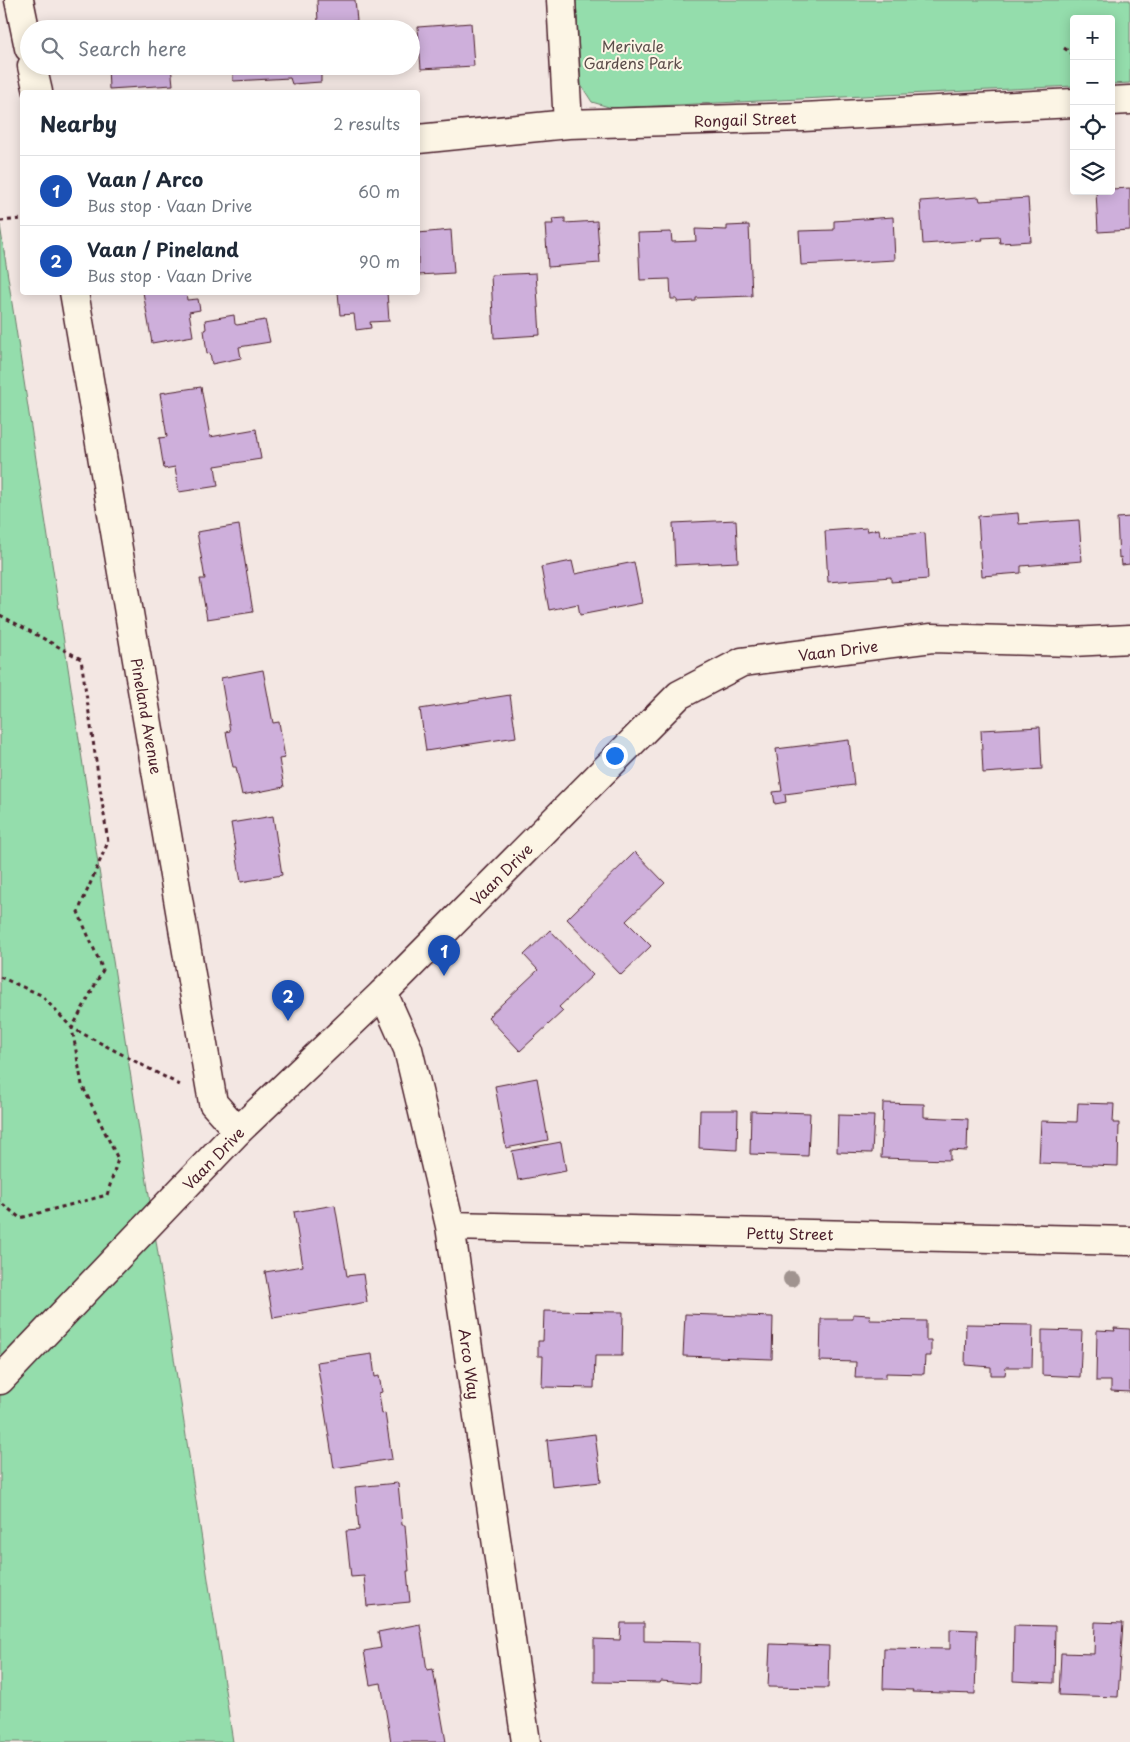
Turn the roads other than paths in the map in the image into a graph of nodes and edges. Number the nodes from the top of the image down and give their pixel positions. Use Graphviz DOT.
graph roads {
  1 [pos="19,0"];
  2 [pos="561,0"];
  3 [pos="23,20"];
  4 [pos="34,75"];
  5 [pos="38,90"];
  6 [pos="1130,100"];
  7 [pos="1115,101"];
  8 [pos="1070,103"];
  9 [pos="568,124"];
  10 [pos="420,139"];
  11 [pos="75,295"];
  12 [pos="1130,639"];
  13 [pos="383,993"];
  14 [pos="238,1131"];
  15 [pos="450,1226"];
  16 [pos="1130,1241"];
  17 [pos="0,1380"];
  18 [pos="526,1742"];
  1 -- 3 [label="street"];
  2 -- 9 [label="street"];
  4 -- 5 [label="street"];
  6 -- 7 [label="street"];
  8 -- 9 [label="street, Rongail Street"];
  9 -- 10 [label="street, Rongail Street"];
  11 -- 14 [label="street, Pineland Avenue"];
  12 -- 13 [label="street, Vaan Drive"];
  13 -- 14 [label="street, Vaan Drive"];
  13 -- 15 [label="street, Arco Way"];
  14 -- 17 [label="street, Vaan Drive"];
  15 -- 16 [label="street, Petty Street"];
  15 -- 18 [label="street, Arco Way"];
}
